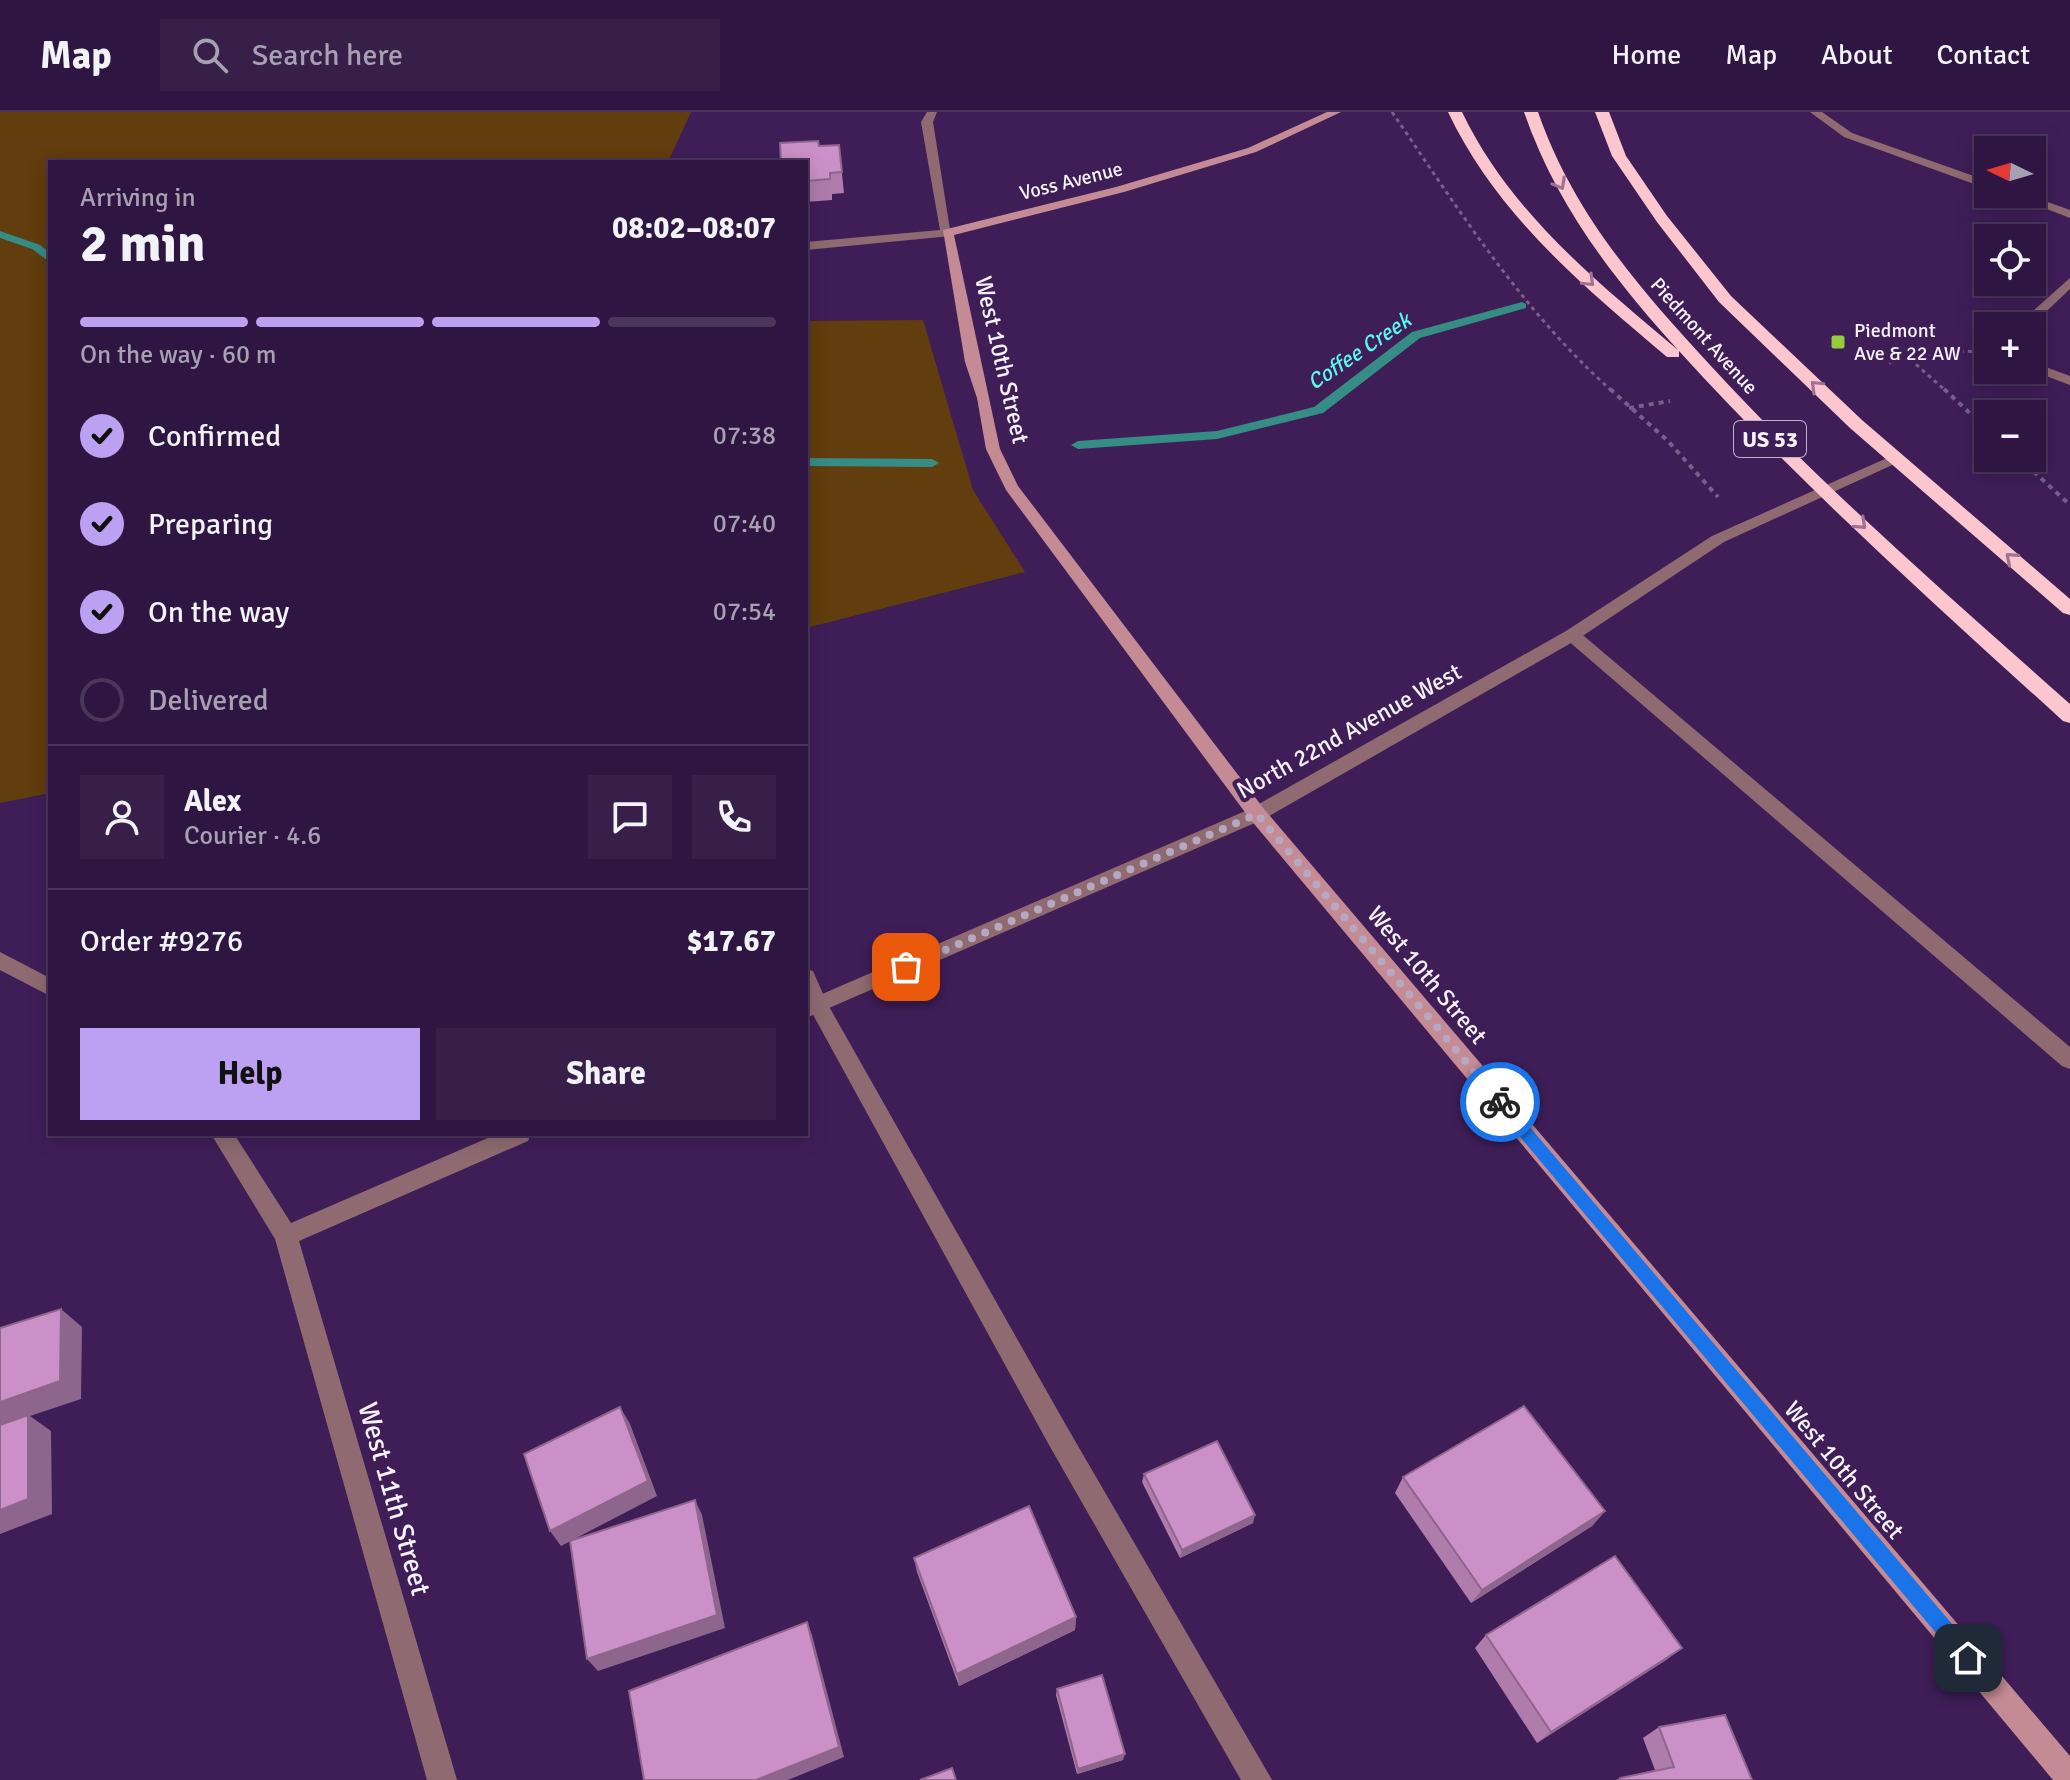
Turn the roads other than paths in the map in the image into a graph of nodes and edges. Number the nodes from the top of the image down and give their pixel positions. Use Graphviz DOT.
graph roads {
  1 [pos="932,112"];
  2 [pos="1336,112"];
  3 [pos="1455,112"];
  4 [pos="1531,112"];
  5 [pos="1602,112"];
  6 [pos="1815,112"];
  7 [pos="1974,180"];
  8 [pos="2046,205"];
  9 [pos="2070,214"];
  10 [pos="947,233"];
  11 [pos="808,246"];
  12 [pos="2070,282"];
  13 [pos="2038,312"];
  14 [pos="2046,372"];
  15 [pos="2070,381"];
  16 [pos="1739,409"];
  17 [pos="1896,458"];
  18 [pos="1825,491"];
  19 [pos="2070,609"];
  20 [pos="1572,635"];
  21 [pos="2070,716"];
  22 [pos="1257,814"];
  23 [pos="0,960"];
  24 [pos="48,987"];
  25 [pos="808,987"];
  26 [pos="812,1007"];
  27 [pos="2070,1060"];
  28 [pos="223,1136"];
  29 [pos="515,1136"];
  30 [pos="286,1236"];
  31 [pos="2070,1778"];
  32 [pos="442,1780"];
  33 [pos="1257,1780"];
  1 -- 10 [label="street, West 10th Street"];
  2 -- 10 [label="street, Voss Avenue"];
  3 -- 16 [label="highway, one-way"];
  4 -- 16 [label="highway, Piedmont Avenue / US 53, one-way"];
  17 -- 5 [label="highway, Piedmont Avenue / US 53, one-way"];
  6 -- 7 [label="street"];
  8 -- 9 [label="street"];
  10 -- 11 [label="street, Voss Avenue"];
  10 -- 22 [label="street, West 10th Street"];
  12 -- 13 [label="street"];
  14 -- 15 [label="street"];
  16 -- 18 [label="highway, Piedmont Avenue / US 53"];
  17 -- 18 [label="street, North 22nd Avenue West"];
  19 -- 17 [label="highway, Piedmont Avenue / US 53, one-way"];
  18 -- 20 [label="street, North 22nd Avenue West"];
  18 -- 21 [label="highway, Piedmont Avenue / US 53, one-way"];
  20 -- 22 [label="street, North 22nd Avenue West"];
  20 -- 27 [label="street"];
  22 -- 26 [label="street, North 22nd Avenue West"];
  22 -- 31 [label="street, West 10th Street"];
  23 -- 24 [label="street"];
  25 -- 26 [label="street"];
  26 -- 33 [label="street"];
  28 -- 30 [label="street, West 11th Street"];
  29 -- 30 [label="street"];
  30 -- 32 [label="street, West 11th Street"];
}
